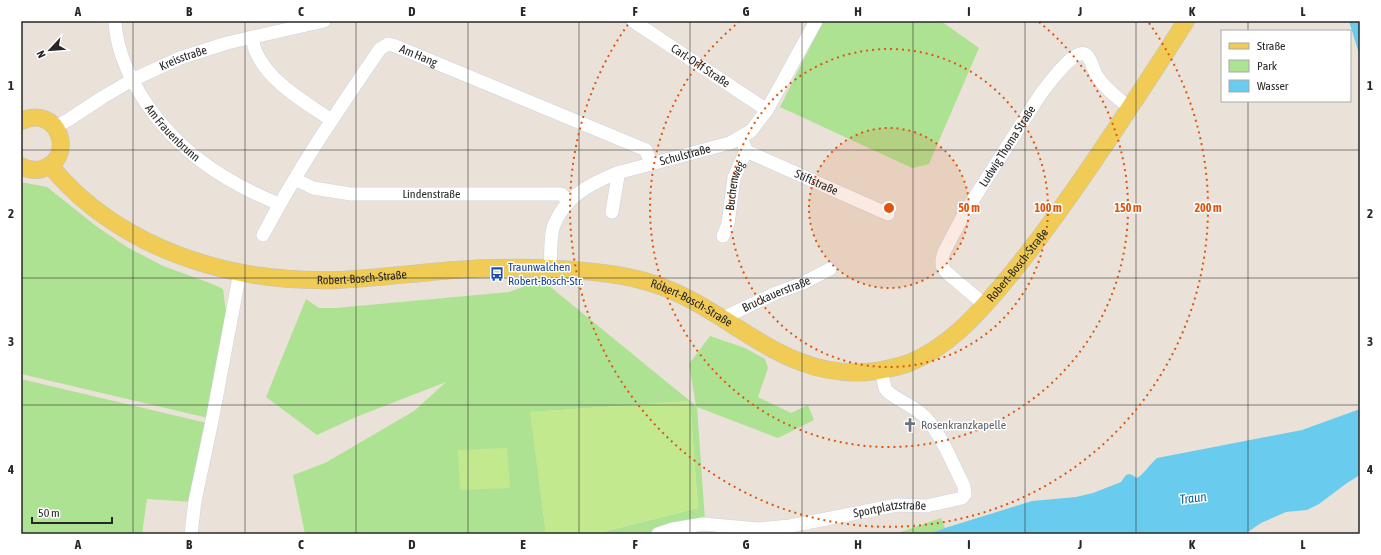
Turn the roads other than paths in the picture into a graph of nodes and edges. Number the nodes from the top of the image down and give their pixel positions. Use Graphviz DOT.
graph roads {
  1 [pos="115,21"];
  2 [pos="324,21"];
  3 [pos="633,21"];
  4 [pos="816,21"];
  5 [pos="1186,21"];
  6 [pos="298,24"];
  7 [pos="252,37"];
  8 [pos="132,80"];
  9 [pos="1130,108"];
  10 [pos="767,110"];
  11 [pos="331,120"];
  12 [pos="21,121"];
  13 [pos="55,127"];
  14 [pos="741,138"];
  15 [pos="746,151"];
  16 [pos="651,164"];
  17 [pos="50,165"];
  18 [pos="21,166"];
  19 [pos="617,173"];
  20 [pos="295,179"];
  21 [pos="569,201"];
  22 [pos="279,204"];
  23 [pos="612,212"];
  24 [pos="888,214"];
  25 [pos="263,235"];
  26 [pos="723,236"];
  27 [pos="550,268"];
  28 [pos="830,269"];
  29 [pos="240,272"];
  30 [pos="984,305"];
  31 [pos="723,319"];
  32 [pos="881,370"];
  33 [pos="191,534"];
  34 [pos="658,534"];
  1 -- 8 [label="street, Am Frauenbrunn"];
  2 -- 6 [label="street, Kreisstraße"];
  3 -- 10 [label="street, Carl-Orff Straße"];
  4 -- 10 [label="street, Schulstraße"];
  5 -- 9 [label="main road, Robert-Bosch-Straße"];
  6 -- 7 [label="street, Kreisstraße"];
  7 -- 8 [label="street, Kreisstraße"];
  7 -- 11 [label="street"];
  8 -- 13 [label="street, Kreisstraße"];
  8 -- 22 [label="street, Am Frauenbrunn"];
  9 -- 30 [label="main road, Robert-Bosch-Straße"];
  9 -- 30 [label="street, Ludwig Thoma Straße"];
  10 -- 14 [label="street, Schulstraße"];
  11 -- 16 [label="street, Am Hang"];
  11 -- 20 [label="street, Am Hang"];
  12 -- 13 [label="main road"];
  13 -- 17 [label="main road"];
  14 -- 15 [label="street, Buchenweg"];
  14 -- 16 [label="street, Schulstraße"];
  15 -- 24 [label="street, Stiftstraße"];
  15 -- 26 [label="street, Buchenweg"];
  16 -- 19 [label="street, Schulstraße"];
  17 -- 18 [label="main road"];
  17 -- 29 [label="main road, Robert-Bosch-Straße"];
  19 -- 21 [label="street, Schulstraße"];
  19 -- 23 [label="street"];
  20 -- 21 [label="street, Lindenstraße"];
  20 -- 22 [label="street, Am Hang"];
  21 -- 27 [label="street, Schulstraße"];
  22 -- 25 [label="street, Am Hang"];
  27 -- 29 [label="main road, Robert-Bosch-Straße"];
  27 -- 31 [label="main road, Robert-Bosch-Straße"];
  28 -- 31 [label="street, Bruckauerstraße"];
  29 -- 33 [label="street"];
  30 -- 32 [label="main road, Robert-Bosch-Straße"];
  31 -- 32 [label="main road, Robert-Bosch-Straße"];
  32 -- 34 [label="street, Sportplatzstraße"];
}
